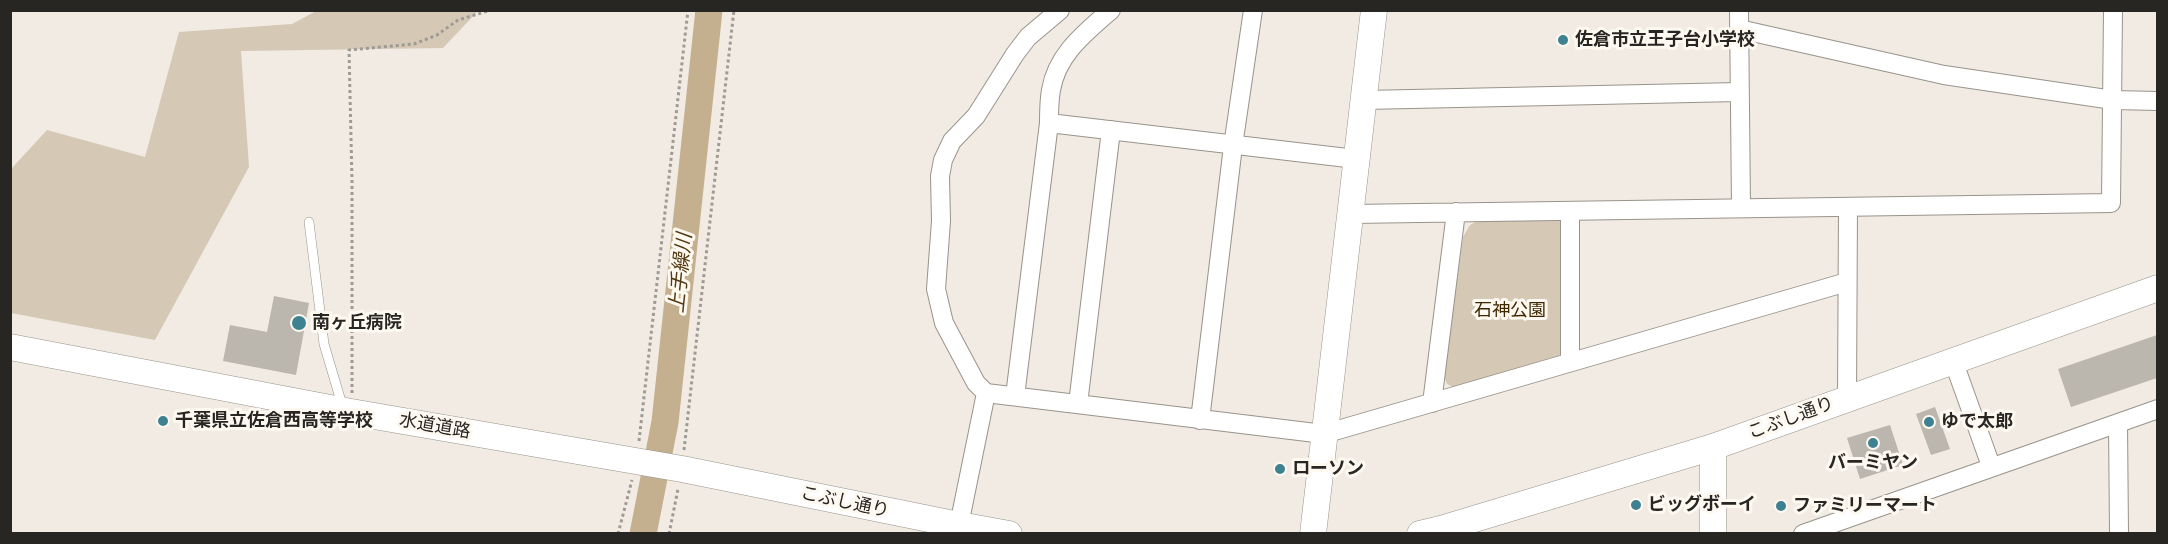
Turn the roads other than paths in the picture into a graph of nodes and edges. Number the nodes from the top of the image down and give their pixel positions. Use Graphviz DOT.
graph roads {
  1 [pos="1060,10"];
  2 [pos="1111,10"];
  3 [pos="1253,10"];
  4 [pos="1374,10"];
  5 [pos="2113,10"];
  6 [pos="1739,20"];
  7 [pos="1739,92"];
  8 [pos="1364,100"];
  9 [pos="2113,100"];
  10 [pos="2157,101"];
  11 [pos="1049,123"];
  12 [pos="1111,130"];
  13 [pos="1233,146"];
  14 [pos="1356,159"];
  15 [pos="1741,207"];
  16 [pos="1848,208"];
  17 [pos="1456,212"];
  18 [pos="1570,212"];
  19 [pos="1350,214"];
  20 [pos="309,222"];
  21 [pos="1847,282"];
  22 [pos="2157,288"];
  23 [pos="10,347"];
  24 [pos="1953,360"];
  25 [pos="1570,362"];
  26 [pos="986,393"];
  27 [pos="1015,396"];
  28 [pos="1847,398"];
  29 [pos="1432,403"];
  30 [pos="1078,404"];
  31 [pos="2157,409"];
  32 [pos="347,411"];
  33 [pos="1200,420"];
  34 [pos="2118,423"];
  35 [pos="1324,434"];
  36 [pos="1713,447"];
  37 [pos="1991,466"];
  38 [pos="682,469"];
  39 [pos="959,530"];
  40 [pos="2117,533"];
  41 [pos="1009,534"];
  42 [pos="1313,534"];
  43 [pos="1420,534"];
  44 [pos="1713,534"];
  45 [pos="1803,534"];
  1 -- 26 [label="street"];
  2 -- 11 [label="street"];
  3 -- 13 [label="street"];
  4 -- 8 [label="street"];
  5 -- 9 [label="street"];
  6 -- 7 [label="street"];
  6 -- 9 [label="street"];
  7 -- 8 [label="street"];
  7 -- 15 [label="street"];
  8 -- 14 [label="street"];
  9 -- 10 [label="street"];
  9 -- 16 [label="street"];
  11 -- 12 [label="street"];
  11 -- 27 [label="street"];
  12 -- 13 [label="street"];
  12 -- 30 [label="street"];
  13 -- 14 [label="street"];
  13 -- 33 [label="street"];
  14 -- 19 [label="street"];
  15 -- 16 [label="street"];
  15 -- 18 [label="street"];
  16 -- 21 [label="street"];
  17 -- 18 [label="street"];
  17 -- 19 [label="street"];
  17 -- 29 [label="street"];
  18 -- 25 [label="street"];
  19 -- 35 [label="street"];
  20 -- 32 [label="lane"];
  21 -- 25 [label="street"];
  21 -- 28 [label="street"];
  22 -- 24 [label="street, こぶし通り"];
  23 -- 32 [label="street, 水道道路"];
  24 -- 28 [label="street, こぶし通り"];
  24 -- 37 [label="street"];
  25 -- 29 [label="street"];
  26 -- 27 [label="street"];
  26 -- 39 [label="street"];
  27 -- 30 [label="street"];
  28 -- 36 [label="street, こぶし通り"];
  29 -- 35 [label="street"];
  30 -- 33 [label="street"];
  31 -- 34 [label="street"];
  32 -- 38 [label="street, 水道道路"];
  33 -- 35 [label="street"];
  34 -- 37 [label="street"];
  34 -- 40 [label="street"];
  35 -- 42 [label="street"];
  36 -- 43 [label="street, こぶし通り"];
  36 -- 44 [label="street"];
  37 -- 45 [label="street"];
  38 -- 39 [label="street, こぶし通り"];
  39 -- 41 [label="street, こぶし通り"];
}
